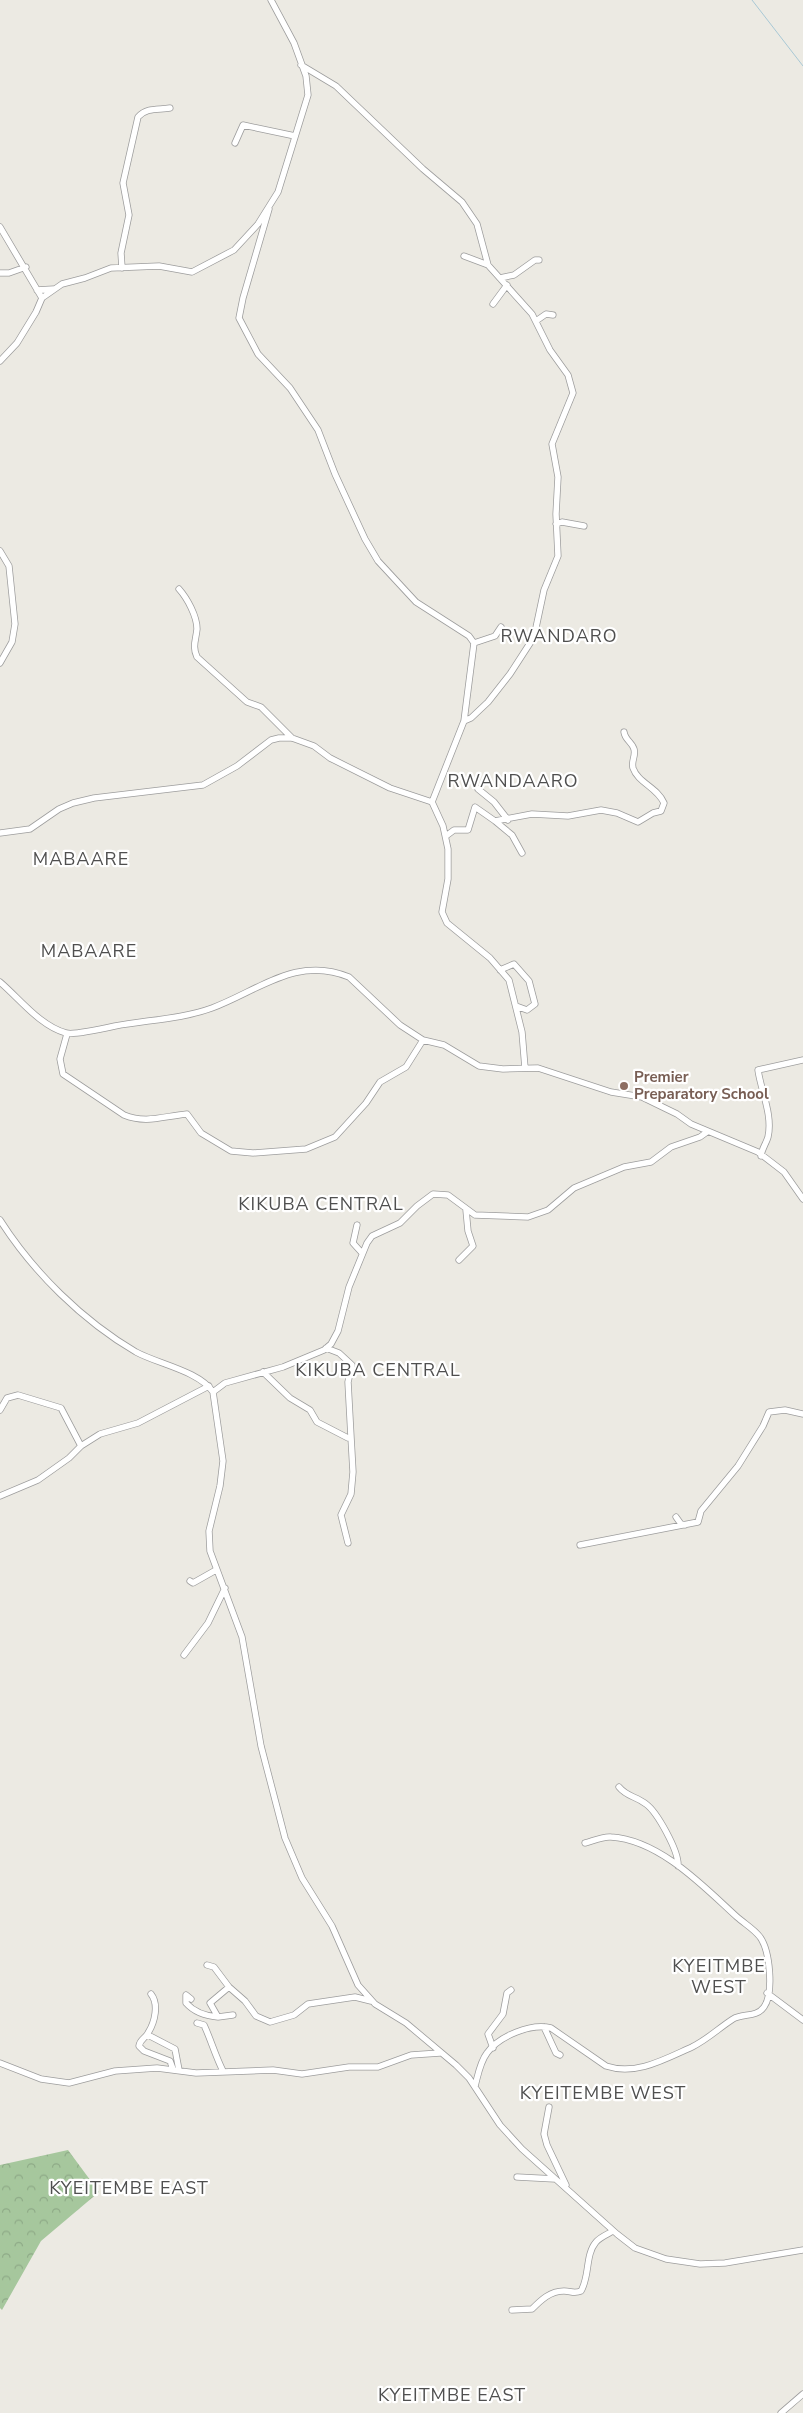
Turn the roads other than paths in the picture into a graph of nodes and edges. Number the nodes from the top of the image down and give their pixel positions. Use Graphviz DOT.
graph roads {
  1 [pos="271,0"];
  2 [pos="301,65"];
  3 [pos="170,108"];
  4 [pos="295,136"];
  5 [pos="235,143"];
  6 [pos="269,209"];
  7 [pos="0,227"];
  8 [pos="464,256"];
  9 [pos="539,260"];
  10 [pos="488,265"];
  11 [pos="26,268"];
  12 [pos="122,268"];
  13 [pos="0,273"];
  14 [pos="500,278"];
  15 [pos="507,285"];
  16 [pos="55,289"];
  17 [pos="37,290"];
  18 [pos="42,298"];
  19 [pos="493,304"];
  20 [pos="553,316"];
  21 [pos="536,321"];
  22 [pos="0,361"];
  23 [pos="556,524"];
  24 [pos="584,526"];
  25 [pos="0,551"];
  26 [pos="179,588"];
  27 [pos="501,628"];
  28 [pos="474,643"];
  29 [pos="0,663"];
  30 [pos="464,721"];
  31 [pos="624,732"];
  32 [pos="292,738"];
  33 [pos="478,789"];
  34 [pos="432,802"];
  35 [pos="508,820"];
  36 [pos="495,821"];
  37 [pos="0,833"];
  38 [pos="446,836"];
  39 [pos="522,853"];
  40 [pos="500,970"];
  41 [pos="0,982"];
  42 [pos="516,1006"];
  43 [pos="67,1034"];
  44 [pos="423,1040"];
  45 [pos="803,1060"];
  46 [pos="525,1068"];
  47 [pos="707,1132"];
  48 [pos="762,1156"];
  49 [pos="803,1199"];
  50 [pos="466,1210"];
  51 [pos="0,1220"];
  52 [pos="357,1225"];
  53 [pos="362,1253"];
  54 [pos="459,1260"];
  55 [pos="326,1348"];
  56 [pos="263,1372"];
  57 [pos="209,1386"];
  58 [pos="214,1392"];
  59 [pos="0,1410"];
  60 [pos="803,1414"];
  61 [pos="351,1437"];
  62 [pos="81,1446"];
  63 [pos="0,1496"];
  64 [pos="676,1517"];
  65 [pos="687,1526"];
  66 [pos="348,1543"];
  67 [pos="580,1545"];
  68 [pos="216,1570"];
  69 [pos="190,1581"];
  70 [pos="225,1588"];
  71 [pos="184,1655"];
  72 [pos="619,1787"];
  73 [pos="585,1843"];
  74 [pos="678,1866"];
  75 [pos="206,1965"];
  76 [pos="229,1987"];
  77 [pos="511,1990"];
  78 [pos="768,1993"];
  79 [pos="151,1994"];
  80 [pos="775,1998"];
  81 [pos="191,1999"];
  82 [pos="371,2001"];
  83 [pos="767,2002"];
  84 [pos="233,2015"];
  85 [pos="218,2017"];
  86 [pos="803,2020"];
  87 [pos="198,2023"];
  88 [pos="544,2027"];
  89 [pos="148,2034"];
  90 [pos="493,2048"];
  91 [pos="440,2053"];
  92 [pos="560,2055"];
  93 [pos="0,2063"];
  94 [pos="176,2070"];
  95 [pos="223,2070"];
  96 [pos="475,2086"];
  97 [pos="550,2107"];
  98 [pos="518,2177"];
  99 [pos="555,2179"];
  100 [pos="571,2193"];
  101 [pos="613,2231"];
  102 [pos="803,2250"];
  103 [pos="512,2310"];
  104 [pos="803,2394"];
  105 [pos="781,2413"];
  1 -- 2 [label="street"];
  2 -- 4 [label="street"];
  2 -- 10 [label="street"];
  3 -- 12 [label="street"];
  4 -- 5 [label="street"];
  4 -- 6 [label="street"];
  6 -- 12 [label="street"];
  6 -- 28 [label="street"];
  7 -- 11 [label="street"];
  8 -- 10 [label="street"];
  9 -- 14 [label="street"];
  10 -- 14 [label="street"];
  11 -- 13 [label="street"];
  11 -- 17 [label="street"];
  12 -- 16 [label="street"];
  14 -- 15 [label="street"];
  15 -- 19 [label="street"];
  15 -- 21 [label="street"];
  16 -- 17 [label="street"];
  16 -- 18 [label="street"];
  17 -- 18 [label="street"];
  18 -- 22 [label="street"];
  20 -- 21 [label="street"];
  21 -- 23 [label="street"];
  23 -- 24 [label="street"];
  23 -- 30 [label="street"];
  25 -- 29 [label="street"];
  26 -- 32 [label="street"];
  27 -- 28 [label="street"];
  28 -- 30 [label="street"];
  30 -- 34 [label="street"];
  31 -- 35 [label="street"];
  32 -- 34 [label="street"];
  32 -- 37 [label="street"];
  33 -- 35 [label="street"];
  34 -- 38 [label="street"];
  35 -- 36 [label="street"];
  36 -- 38 [label="street"];
  36 -- 39 [label="street"];
  38 -- 40 [label="street"];
  40 -- 42 [label="street"];
  40 -- 42 [label="street"];
  41 -- 43 [label="street"];
  42 -- 46 [label="street"];
  43 -- 44 [label="street"];
  43 -- 44 [label="street"];
  44 -- 46 [label="street"];
  45 -- 48 [label="street"];
  46 -- 47 [label="street"];
  47 -- 48 [label="street"];
  47 -- 50 [label="street"];
  48 -- 49 [label="street"];
  50 -- 53 [label="street"];
  50 -- 54 [label="street"];
  51 -- 57 [label="street"];
  52 -- 53 [label="street"];
  53 -- 55 [label="street"];
  55 -- 56 [label="street"];
  55 -- 61 [label="street"];
  56 -- 58 [label="street"];
  56 -- 61 [label="street"];
  57 -- 58 [label="street"];
  57 -- 62 [label="street"];
  58 -- 68 [label="street"];
  59 -- 62 [label="street"];
  60 -- 65 [label="street"];
  61 -- 66 [label="street"];
  62 -- 63 [label="street"];
  64 -- 65 [label="street"];
  65 -- 67 [label="street"];
  68 -- 69 [label="street"];
  68 -- 70 [label="street"];
  70 -- 71 [label="street"];
  70 -- 82 [label="street"];
  72 -- 74 [label="street"];
  73 -- 74 [label="street"];
  74 -- 78 [label="street"];
  75 -- 76 [label="street"];
  76 -- 82 [label="street"];
  76 -- 85 [label="street"];
  77 -- 90 [label="street"];
  78 -- 80 [label="street"];
  78 -- 83 [label="street"];
  79 -- 89 [label="street"];
  80 -- 83 [label="street"];
  80 -- 86 [label="street"];
  81 -- 85 [label="street"];
  82 -- 91 [label="street"];
  83 -- 88 [label="street"];
  84 -- 85 [label="street"];
  87 -- 95 [label="street"];
  88 -- 90 [label="street"];
  88 -- 92 [label="street"];
  89 -- 94 [label="street"];
  89 -- 94 [label="street"];
  90 -- 96 [label="street"];
  91 -- 95 [label="street"];
  91 -- 96 [label="street"];
  93 -- 94 [label="street"];
  94 -- 95 [label="street"];
  96 -- 99 [label="street"];
  97 -- 100 [label="street"];
  98 -- 99 [label="street"];
  99 -- 100 [label="street"];
  100 -- 101 [label="street"];
  101 -- 102 [label="street"];
  101 -- 103 [label="street"];
  104 -- 105 [label="street"];
}
